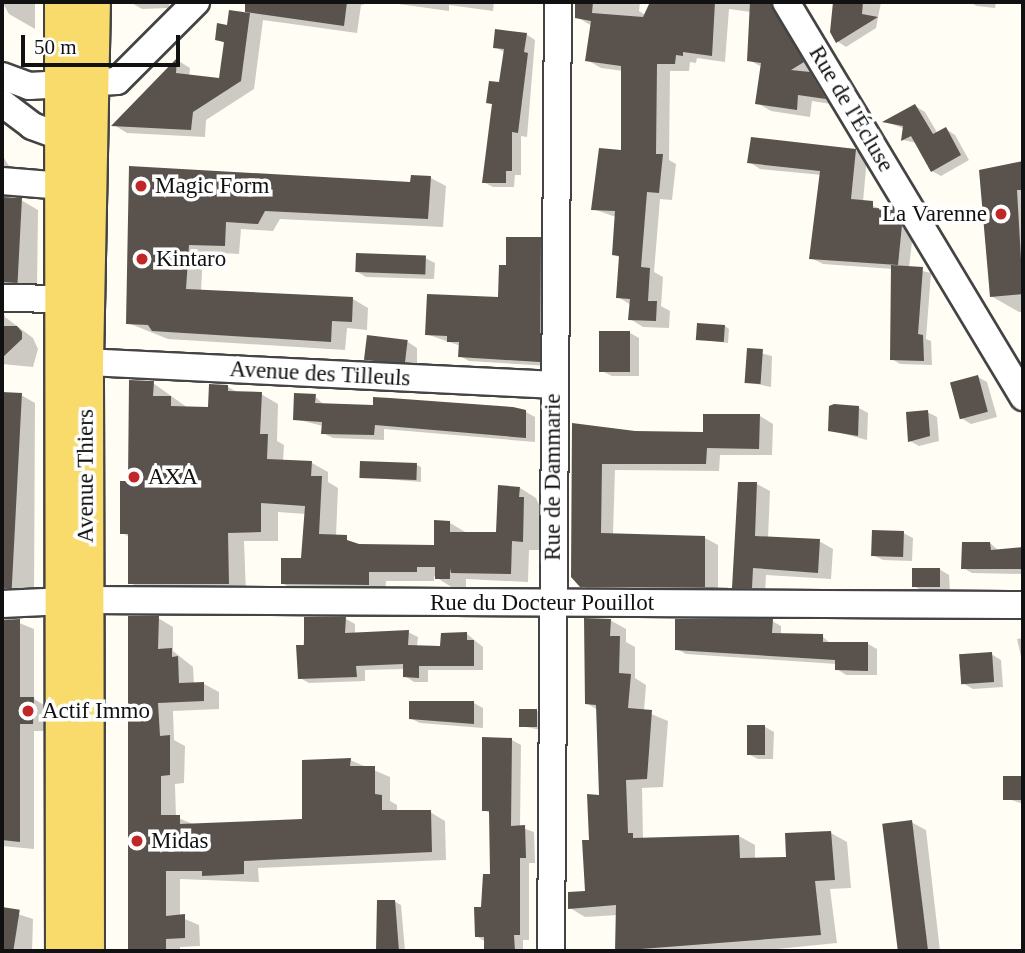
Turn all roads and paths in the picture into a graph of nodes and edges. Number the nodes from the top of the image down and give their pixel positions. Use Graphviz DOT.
graph roads {
  1 [pos="61,2"];
  2 [pos="93,2"];
  3 [pos="196,2"];
  4 [pos="558,2"];
  5 [pos="786,2"];
  6 [pos="77,85"];
  7 [pos="5,92"];
  8 [pos="64,136"];
  9 [pos="2,181"];
  10 [pos="63,186"];
  11 [pos="2,298"];
  12 [pos="63,299"];
  13 [pos="86,362"];
  14 [pos="553,385"];
  15 [pos="1023,397"];
  16 [pos="74,601"];
  17 [pos="551,603"];
  18 [pos="2,604"];
  19 [pos="1023,605"];
  20 [pos="62,951"];
  21 [pos="87,951"];
  22 [pos="551,951"];
  1 -- 6 [label="main road, Avenue Thiers"];
  2 -- 6 [label="main road, Avenue Thiers"];
  3 -- 6 [label="street"];
  4 -- 14 [label="street, Rue de Dammarie"];
  5 -- 15 [label="street, Rue de l'Écluse"];
  6 -- 7 [label="street"];
  6 -- 8 [label="main road, Avenue Thiers"];
  6 -- 13 [label="main road, Avenue Thiers"];
  7 -- 8 [label="street"];
  8 -- 10 [label="main road, Avenue Thiers"];
  9 -- 10 [label="street"];
  10 -- 12 [label="main road, Avenue Thiers"];
  11 -- 12 [label="street"];
  12 -- 16 [label="main road, Avenue Thiers"];
  13 -- 14 [label="street, Avenue des Tilleuls"];
  13 -- 16 [label="main road, Avenue Thiers"];
  14 -- 17 [label="street, Rue de Dammarie"];
  16 -- 17 [label="street, Rue du Docteur Pouillot"];
  16 -- 18 [label="street, Rue du Docteur Pouillot"];
  16 -- 20 [label="main road, Avenue Thiers"];
  16 -- 21 [label="main road, Avenue Thiers"];
  17 -- 19 [label="street, Rue du Docteur Pouillot"];
  17 -- 22 [label="street, Rue de Dammarie"];
}
